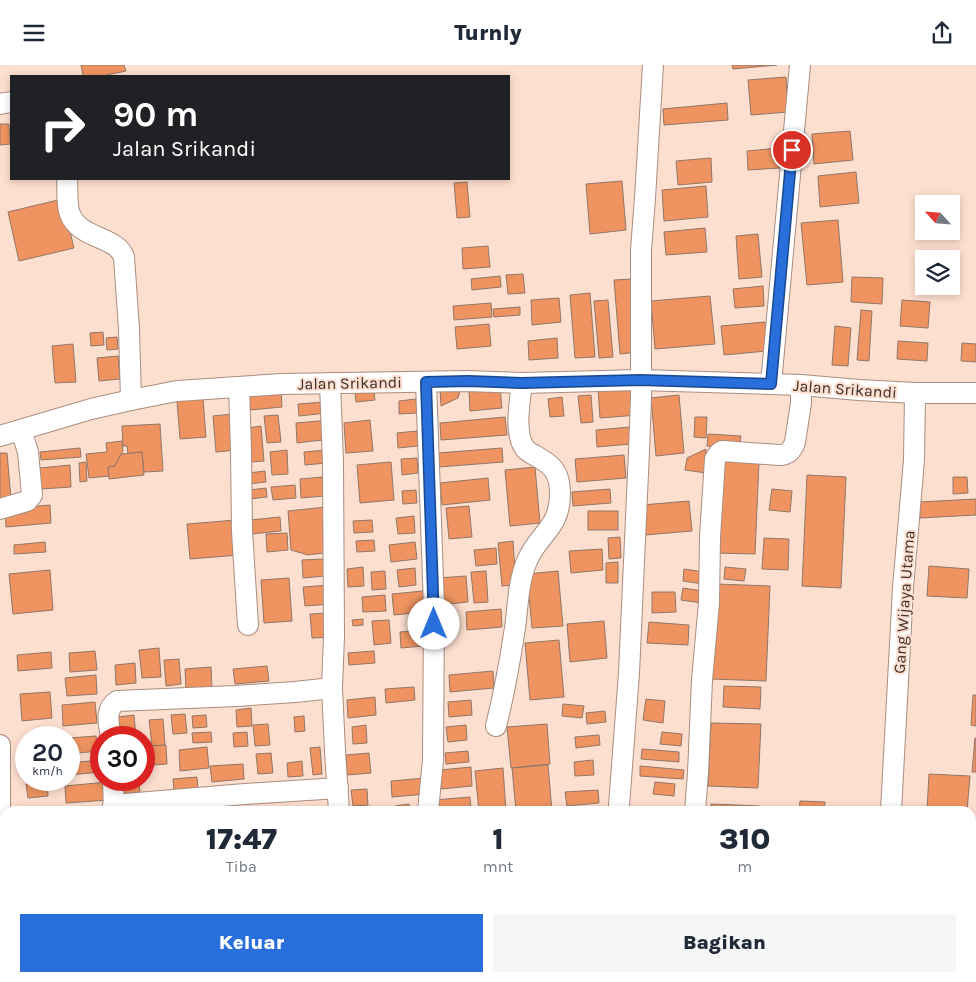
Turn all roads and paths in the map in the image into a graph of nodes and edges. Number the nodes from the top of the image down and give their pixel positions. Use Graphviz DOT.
graph roads {
  1 [pos="653,65"];
  2 [pos="800,65"];
  3 [pos="67,180"];
  4 [pos="640,380"];
  5 [pos="426,382"];
  6 [pos="330,383"];
  7 [pos="522,383"];
  8 [pos="771,384"];
  9 [pos="801,385"];
  10 [pos="238,387"];
  11 [pos="915,393"];
  12 [pos="976,393"];
  13 [pos="131,400"];
  14 [pos="21,430"];
  15 [pos="0,437"];
  16 [pos="0,509"];
  17 [pos="248,625"];
  18 [pos="332,688"];
  19 [pos="496,725"];
  20 [pos="110,726"];
  21 [pos="0,745"];
  22 [pos="338,788"];
  23 [pos="113,791"];
  24 [pos="0,806"];
  25 [pos="0,806"];
  26 [pos="114,806"];
  27 [pos="136,806"];
  28 [pos="339,806"];
  29 [pos="428,806"];
  30 [pos="620,806"];
  31 [pos="695,806"];
  32 [pos="892,806"];
  33 [pos="0,895"];
  1 -- 4 [label="street"];
  2 -- 8 [label="street"];
  3 -- 13 [label="street"];
  4 -- 7 [label="street, Jalan Srikandi"];
  4 -- 8 [label="street, Jalan Srikandi"];
  4 -- 30 [label="street"];
  5 -- 6 [label="street, Jalan Srikandi"];
  5 -- 7 [label="street, Jalan Srikandi"];
  5 -- 29 [label="street"];
  6 -- 10 [label="street, Jalan Srikandi"];
  6 -- 18 [label="street"];
  7 -- 19 [label="street"];
  8 -- 9 [label="street, Jalan Srikandi"];
  9 -- 11 [label="street, Jalan Srikandi"];
  9 -- 31 [label="street"];
  10 -- 13 [label="street, Jalan Srikandi"];
  10 -- 17 [label="street"];
  11 -- 12 [label="street, Jalan Srikandi"];
  11 -- 32 [label="street, Gang Wijaya Utama"];
  13 -- 14 [label="street, Jalan Srikandi"];
  14 -- 15 [label="street, Jalan Srikandi"];
  14 -- 16 [label="street"];
  18 -- 20 [label="street"];
  18 -- 22 [label="street"];
  21 -- 25 [label="street"];
  22 -- 27 [label="street"];
  22 -- 28 [label="street"];
  23 -- 26 [label="street"];
  24 -- 33 [label="street"];
}
